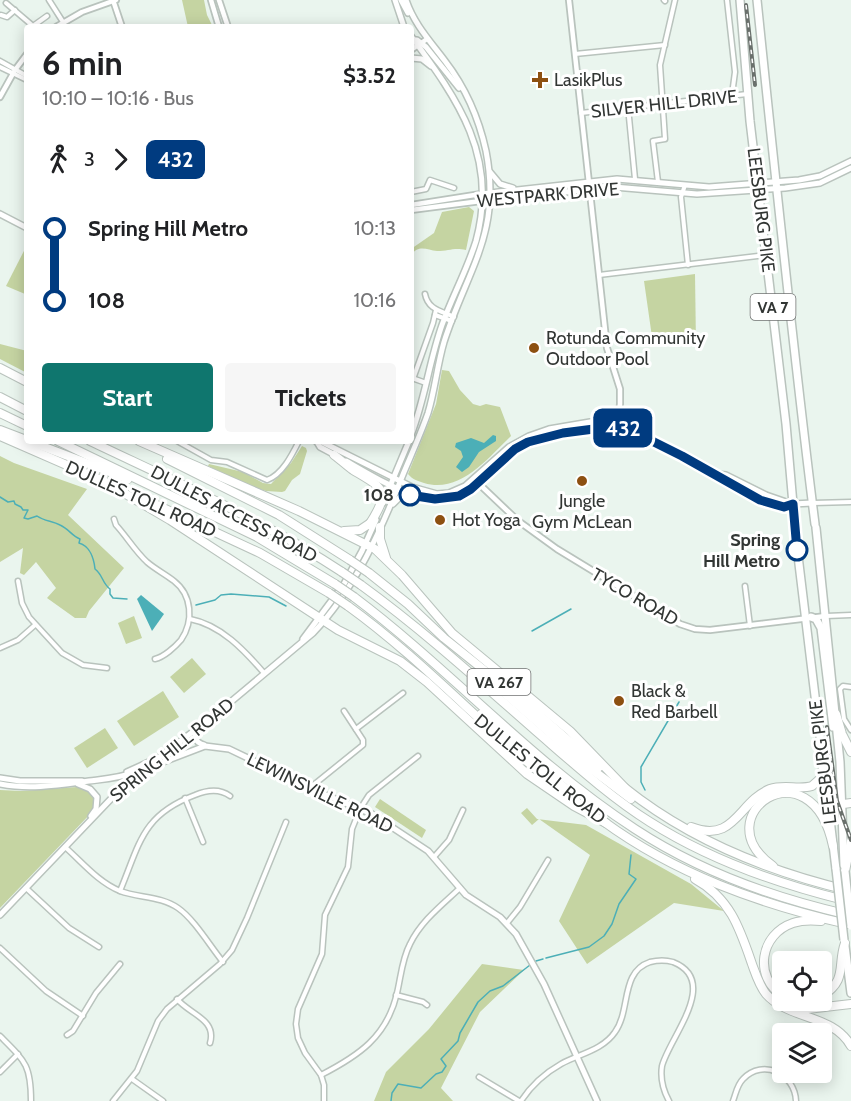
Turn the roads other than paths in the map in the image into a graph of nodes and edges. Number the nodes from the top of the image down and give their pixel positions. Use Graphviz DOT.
graph roads {
  1 [pos="49,0"];
  2 [pos="114,0"];
  3 [pos="211,0"];
  4 [pos="219,0"];
  5 [pos="395,0"];
  6 [pos="401,0"];
  7 [pos="406,0"];
  8 [pos="569,0"];
  9 [pos="675,0"];
  10 [pos="727,0"];
  11 [pos="740,0"];
  12 [pos="757,0"];
  13 [pos="6,3"];
  14 [pos="15,10"];
  15 [pos="1,15"];
  16 [pos="47,16"];
  17 [pos="413,18"];
  18 [pos="63,22"];
  19 [pos="31,24"];
  20 [pos="36,24"];
  21 [pos="60,24"];
  22 [pos="121,24"];
  23 [pos="218,24"];
  24 [pos="227,24"];
  25 [pos="403,24"];
  26 [pos="417,41"];
  27 [pos="665,45"];
  28 [pos="575,54"];
  29 [pos="24,58"];
  30 [pos="414,59"];
  31 [pos="0,61"];
  32 [pos="0,67"];
  33 [pos="15,71"];
  34 [pos="24,76"];
  35 [pos="444,81"];
  36 [pos="733,87"];
  37 [pos="748,94"];
  38 [pos="0,97"];
  39 [pos="663,104"];
  40 [pos="628,107"];
  41 [pos="581,113"];
  42 [pos="851,161"];
  43 [pos="851,168"];
  44 [pos="489,169"];
  45 [pos="635,179"];
  46 [pos="589,181"];
  47 [pos="658,182"];
  48 [pos="685,185"];
  49 [pos="777,185"];
  50 [pos="757,186"];
  51 [pos="454,188"];
  52 [pos="520,189"];
  53 [pos="590,189"];
  54 [pos="414,192"];
  55 [pos="683,193"];
  56 [pos="490,197"];
  57 [pos="481,198"];
  58 [pos="414,205"];
  59 [pos="414,209"];
  60 [pos="0,214"];
  61 [pos="24,226"];
  62 [pos="766,255"];
  63 [pos="688,265"];
  64 [pos="599,275"];
  65 [pos="425,294"];
  66 [pos="435,313"];
  67 [pos="445,316"];
  68 [pos="453,319"];
  69 [pos="0,368"];
  70 [pos="414,372"];
  71 [pos="414,379"];
  72 [pos="24,380"];
  73 [pos="426,383"];
  74 [pos="0,398"];
  75 [pos="24,410"];
  76 [pos="0,413"];
  77 [pos="24,425"];
  78 [pos="414,426"];
  79 [pos="617,426"];
  80 [pos="0,430"];
  81 [pos="0,436"];
  82 [pos="24,439"];
  83 [pos="36,444"];
  84 [pos="64,444"];
  85 [pos="96,444"];
  86 [pos="143,444"];
  87 [pos="144,444"];
  88 [pos="182,444"];
  89 [pos="297,444"];
  90 [pos="318,444"];
  91 [pos="326,444"];
  92 [pos="408,444"];
  93 [pos="334,455"];
  94 [pos="393,481"];
  95 [pos="476,481"];
  96 [pos="107,483"];
  97 [pos="399,485"];
  98 [pos="421,497"];
  99 [pos="177,498"];
  100 [pos="851,502"];
  101 [pos="812,503"];
  102 [pos="793,504"];
  103 [pos="384,511"];
  104 [pos="114,519"];
  105 [pos="369,525"];
  106 [pos="380,526"];
  107 [pos="338,529"];
  108 [pos="368,545"];
  109 [pos="387,559"];
  110 [pos="369,573"];
  111 [pos="18,581"];
  112 [pos="745,586"];
  113 [pos="851,615"];
  114 [pos="826,616"];
  115 [pos="808,618"];
  116 [pos="190,619"];
  117 [pos="323,619"];
  118 [pos="35,624"];
  119 [pos="750,626"];
  120 [pos="0,648"];
  121 [pos="154,659"];
  122 [pos="474,662"];
  123 [pos="107,668"];
  124 [pos="264,673"];
  125 [pos="851,687"];
  126 [pos="403,693"];
  127 [pos="344,711"];
  128 [pos="836,714"];
  129 [pos="202,725"];
  130 [pos="356,729"];
  131 [pos="851,730"];
  132 [pos="537,732"];
  133 [pos="205,746"];
  134 [pos="168,750"];
  135 [pos="851,752"];
  136 [pos="418,756"];
  137 [pos="824,762"];
  138 [pos="840,762"];
  139 [pos="141,770"];
  140 [pos="0,778"];
  141 [pos="112,779"];
  142 [pos="60,780"];
  143 [pos="20,781"];
  144 [pos="87,781"];
  145 [pos="0,784"];
  146 [pos="77,784"];
  147 [pos="14,786"];
  148 [pos="52,786"];
  149 [pos="311,788"];
  150 [pos="628,791"];
  151 [pos="230,796"];
  152 [pos="185,798"];
  153 [pos="847,803"];
  154 [pos="360,809"];
  155 [pos="463,810"];
  156 [pos="830,811"];
  157 [pos="664,815"];
  158 [pos="286,822"];
  159 [pos="606,824"];
  160 [pos="85,826"];
  161 [pos="204,842"];
  162 [pos="851,842"];
  163 [pos="640,845"];
  164 [pos="65,846"];
  165 [pos="833,846"];
  166 [pos="722,848"];
  167 [pos="434,857"];
  168 [pos="548,861"];
  169 [pos="845,871"];
  170 [pos="787,873"];
  171 [pos="26,887"];
  172 [pos="460,888"];
  173 [pos="120,891"];
  174 [pos="851,891"];
  175 [pos="851,901"];
  176 [pos="0,915"];
  177 [pos="851,915"];
  178 [pos="837,922"];
  179 [pos="507,923"];
  180 [pos="851,925"];
  181 [pos="844,943"];
  182 [pos="99,947"];
  183 [pos="0,948"];
  184 [pos="223,962"];
  185 [pos="120,964"];
  186 [pos="772,986"];
  187 [pos="832,988"];
  188 [pos="851,993"];
  189 [pos="396,995"];
  190 [pos="177,999"];
  191 [pos="772,999"];
  192 [pos="851,1004"];
  193 [pos="427,1005"];
  194 [pos="832,1007"];
  195 [pos="795,1011"];
  196 [pos="83,1016"];
  197 [pos="67,1035"];
  198 [pos="0,1036"];
  199 [pos="210,1043"];
  200 [pos="851,1046"];
  201 [pos="18,1054"];
  202 [pos="577,1057"];
  203 [pos="0,1072"];
  204 [pos="321,1075"];
  205 [pos="479,1077"];
  206 [pos="132,1079"];
  207 [pos="31,1101"];
  208 [pos="113,1101"];
  209 [pos="163,1101"];
  210 [pos="324,1101"];
  211 [pos="520,1101"];
  212 [pos="597,1101"];
  213 [pos="669,1101"];
  214 [pos="733,1101"];
  215 [pos="796,1101"];
  1 -- 18 [label="street"];
  2 -- 18 [label="street"];
  2 -- 22 [label="street"];
  3 -- 23 [label="street"];
  4 -- 24 [label="street"];
  5 -- 25 [label="main road"];
  6 -- 17 [label="main road"];
  7 -- 17 [label="main road"];
  8 -- 28 [label="street"];
  9 -- 27 [label="street"];
  10 -- 36 [label="street"];
  11 -- 37 [label="highway, LEESBURG PIKE / VA 7"];
  12 -- 49 [label="highway, LEESBURG PIKE / VA 7"];
  13 -- 14 [label="street"];
  14 -- 15 [label="street"];
  14 -- 19 [label="street"];
  16 -- 20 [label="street"];
  17 -- 26 [label="main road"];
  18 -- 21 [label="street"];
  26 -- 35 [label="main road"];
  26 -- 44 [label="main road, SPRING HILL ROAD"];
  27 -- 28 [label="street"];
  27 -- 39 [label="street"];
  28 -- 41 [label="street"];
  29 -- 33 [label="street"];
  30 -- 35 [label="main road"];
  31 -- 33 [label="street"];
  32 -- 33 [label="street"];
  33 -- 34 [label="street"];
  33 -- 38 [label="street"];
  35 -- 57 [label="main road"];
  37 -- 39 [label="street, SILVER HILL DRIVE"];
  37 -- 50 [label="highway, LEESBURG PIKE / VA 7"];
  39 -- 40 [label="street, SILVER HILL DRIVE"];
  39 -- 47 [label="street"];
  40 -- 41 [label="street, SILVER HILL DRIVE"];
  40 -- 45 [label="street"];
  41 -- 46 [label="street"];
  42 -- 49 [label="main road"];
  43 -- 49 [label="main road"];
  44 -- 52 [label="main road"];
  44 -- 56 [label="main road, SPRING HILL ROAD"];
  45 -- 46 [label="main road, WESTPARK DRIVE"];
  45 -- 47 [label="main road, WESTPARK DRIVE"];
  46 -- 52 [label="main road, WESTPARK DRIVE"];
  46 -- 53 [label="street"];
  47 -- 48 [label="main road, WESTPARK DRIVE"];
  48 -- 50 [label="main road, WESTPARK DRIVE"];
  48 -- 55 [label="street"];
  49 -- 50 [label="main road"];
  49 -- 101 [label="highway, LEESBURG PIKE / VA 7"];
  50 -- 55 [label="main road, WESTPARK DRIVE"];
  50 -- 62 [label="highway, LEESBURG PIKE / VA 7"];
  51 -- 54 [label="street"];
  52 -- 56 [label="main road, WESTPARK DRIVE"];
  53 -- 55 [label="main road, WESTPARK DRIVE"];
  53 -- 56 [label="main road, WESTPARK DRIVE"];
  53 -- 64 [label="street"];
  55 -- 63 [label="street"];
  56 -- 57 [label="main road, WESTPARK DRIVE"];
  56 -- 68 [label="main road, SPRING HILL ROAD"];
  57 -- 58 [label="street, WESTPARK DRIVE"];
  57 -- 59 [label="street, WESTPARK DRIVE"];
  57 -- 67 [label="main road"];
  60 -- 61 [label="main road"];
  62 -- 63 [label="street"];
  62 -- 102 [label="highway, LEESBURG PIKE / VA 7"];
  63 -- 64 [label="street"];
  64 -- 79 [label="street"];
  65 -- 66 [label="street"];
  66 -- 67 [label="street"];
  66 -- 70 [label="street"];
  67 -- 68 [label="street"];
  67 -- 73 [label="main road"];
  68 -- 97 [label="main road, SPRING HILL ROAD"];
  69 -- 72 [label="highway"];
  71 -- 73 [label="street"];
  73 -- 78 [label="main road"];
  74 -- 75 [label="highway"];
  76 -- 77 [label="highway"];
  79 -- 95 [label="main road"];
  79 -- 102 [label="main road"];
  80 -- 82 [label="highway"];
  81 -- 96 [label="highway, DULLES TOLL ROAD / VA 267"];
  83 -- 99 [label="highway"];
  84 -- 99 [label="highway, DULLES ACCESS ROAD"];
  85 -- 132 [label="highway, DULLES ACCESS ROAD, bridge"];
  86 -- 110 [label="highway, DULLES TOLL ROAD / VA 267, bridge"];
  87 -- 107 [label="highway"];
  88 -- 89 [label="street"];
  90 -- 93 [label="main road"];
  91 -- 94 [label="main road"];
  92 -- 94 [label="main road, SPRING HILL ROAD"];
  93 -- 94 [label="main road"];
  93 -- 105 [label="highway"];
  94 -- 97 [label="main road"];
  94 -- 103 [label="main road, SPRING HILL ROAD"];
  95 -- 97 [label="main road"];
  95 -- 98 [label="main road"];
  95 -- 119 [label="street, TYCO ROAD"];
  96 -- 117 [label="highway"];
  96 -- 159 [label="highway, DULLES TOLL ROAD / VA 267, bridge"];
  97 -- 98 [label="main road"];
  97 -- 103 [label="main road, SPRING HILL ROAD"];
  98 -- 103 [label="main road"];
  99 -- 177 [label="highway, DULLES ACCESS ROAD, bridge"];
  100 -- 101 [label="street"];
  101 -- 102 [label="main road"];
  101 -- 114 [label="highway, LEESBURG PIKE / VA 7"];
  102 -- 115 [label="highway, LEESBURG PIKE / VA 7"];
  103 -- 105 [label="highway"];
  103 -- 106 [label="main road, SPRING HILL ROAD"];
  103 -- 108 [label="main road, SPRING HILL ROAD"];
  104 -- 116 [label="street"];
  105 -- 107 [label="highway"];
  106 -- 108 [label="main road, SPRING HILL ROAD"];
  106 -- 109 [label="highway"];
  107 -- 108 [label="highway"];
  108 -- 109 [label="highway"];
  108 -- 117 [label="main road, SPRING HILL ROAD"];
  109 -- 150 [label="highway"];
  110 -- 122 [label="highway, DULLES TOLL ROAD / VA 267"];
  110 -- 132 [label="highway"];
  111 -- 118 [label="street"];
  112 -- 119 [label="street"];
  113 -- 114 [label="street"];
  114 -- 115 [label="street, TYCO ROAD"];
  114 -- 128 [label="highway, LEESBURG PIKE / VA 7"];
  115 -- 119 [label="street, TYCO ROAD"];
  115 -- 137 [label="highway, LEESBURG PIKE / VA 7"];
  115 -- 138 [label="highway"];
  116 -- 121 [label="street"];
  116 -- 124 [label="street"];
  117 -- 124 [label="main road, SPRING HILL ROAD"];
  117 -- 159 [label="highway"];
  118 -- 120 [label="street"];
  118 -- 123 [label="street"];
  122 -- 150 [label="highway, DULLES TOLL ROAD / VA 267"];
  122 -- 166 [label="highway, DULLES TOLL ROAD / VA 267"];
  124 -- 129 [label="main road, SPRING HILL ROAD"];
  125 -- 131 [label="street"];
  126 -- 130 [label="street"];
  127 -- 130 [label="street"];
  128 -- 135 [label="highway"];
  128 -- 138 [label="highway, LEESBURG PIKE / VA 7"];
  129 -- 133 [label="main road"];
  129 -- 134 [label="main road, SPRING HILL ROAD"];
  130 -- 149 [label="street"];
  132 -- 175 [label="highway, DULLES ACCESS ROAD"];
  133 -- 139 [label="main road"];
  133 -- 149 [label="main road, LEWINSVILLE ROAD"];
  134 -- 139 [label="main road, SPRING HILL ROAD"];
  134 -- 141 [label="main road"];
  136 -- 154 [label="street"];
  137 -- 156 [label="highway, LEESBURG PIKE / VA 7"];
  137 -- 157 [label="highway"];
  138 -- 153 [label="highway, LEESBURG PIKE / VA 7"];
  139 -- 141 [label="main road"];
  139 -- 160 [label="main road, SPRING HILL ROAD"];
  140 -- 143 [label="main road"];
  141 -- 144 [label="main road"];
  142 -- 143 [label="main road"];
  142 -- 144 [label="main road"];
  142 -- 148 [label="main road"];
  143 -- 147 [label="main road"];
  144 -- 146 [label="main road"];
  145 -- 147 [label="main road"];
  146 -- 148 [label="main road"];
  146 -- 160 [label="main road"];
  147 -- 148 [label="main road"];
  149 -- 154 [label="main road, LEWINSVILLE ROAD"];
  150 -- 157 [label="highway, DULLES TOLL ROAD / VA 267"];
  151 -- 152 [label="street"];
  152 -- 161 [label="street"];
  152 -- 173 [label="street"];
  153 -- 156 [label="highway"];
  153 -- 169 [label="highway, LEESBURG PIKE / VA 7"];
  154 -- 167 [label="main road, LEWINSVILLE ROAD"];
  154 -- 204 [label="street"];
  155 -- 167 [label="street"];
  156 -- 165 [label="highway, LEESBURG PIKE / VA 7"];
  157 -- 166 [label="highway, DULLES TOLL ROAD / VA 267"];
  158 -- 184 [label="street"];
  159 -- 163 [label="highway, DULLES TOLL ROAD / VA 267"];
  160 -- 164 [label="main road, SPRING HILL ROAD"];
  162 -- 169 [label="highway"];
  163 -- 178 [label="highway, DULLES TOLL ROAD / VA 267"];
  163 -- 191 [label="highway"];
  164 -- 171 [label="main road, SPRING HILL ROAD"];
  164 -- 173 [label="street"];
  165 -- 170 [label="highway"];
  165 -- 181 [label="highway, LEESBURG PIKE / VA 7, bridge"];
  166 -- 170 [label="highway, DULLES TOLL ROAD / VA 267"];
  167 -- 172 [label="main road, LEWINSVILLE ROAD"];
  168 -- 179 [label="street"];
  169 -- 180 [label="highway, LEESBURG PIKE / VA 7, bridge"];
  170 -- 174 [label="highway, DULLES TOLL ROAD / VA 267"];
  171 -- 176 [label="main road, SPRING HILL ROAD"];
  171 -- 182 [label="street"];
  172 -- 179 [label="main road, LEWINSVILLE ROAD"];
  172 -- 189 [label="street"];
  173 -- 184 [label="street"];
  178 -- 180 [label="highway, DULLES TOLL ROAD / VA 267"];
  178 -- 186 [label="highway"];
  179 -- 202 [label="main road, LEWINSVILLE ROAD"];
  181 -- 187 [label="highway"];
  181 -- 188 [label="highway, LEESBURG PIKE / VA 7"];
  183 -- 196 [label="street"];
  184 -- 190 [label="street"];
  185 -- 196 [label="street"];
  189 -- 193 [label="street"];
  189 -- 204 [label="street"];
  190 -- 199 [label="street"];
  190 -- 206 [label="street"];
  192 -- 194 [label="highway"];
  195 -- 200 [label="highway"];
  196 -- 197 [label="street"];
  198 -- 201 [label="street"];
  201 -- 203 [label="street"];
  201 -- 207 [label="street"];
  202 -- 211 [label="street"];
  202 -- 212 [label="main road, LEWINSVILLE ROAD"];
  202 -- 213 [label="street"];
  204 -- 210 [label="street"];
  205 -- 211 [label="street"];
  206 -- 208 [label="street"];
  206 -- 209 [label="street"];
  214 -- 215 [label="street"];
}
